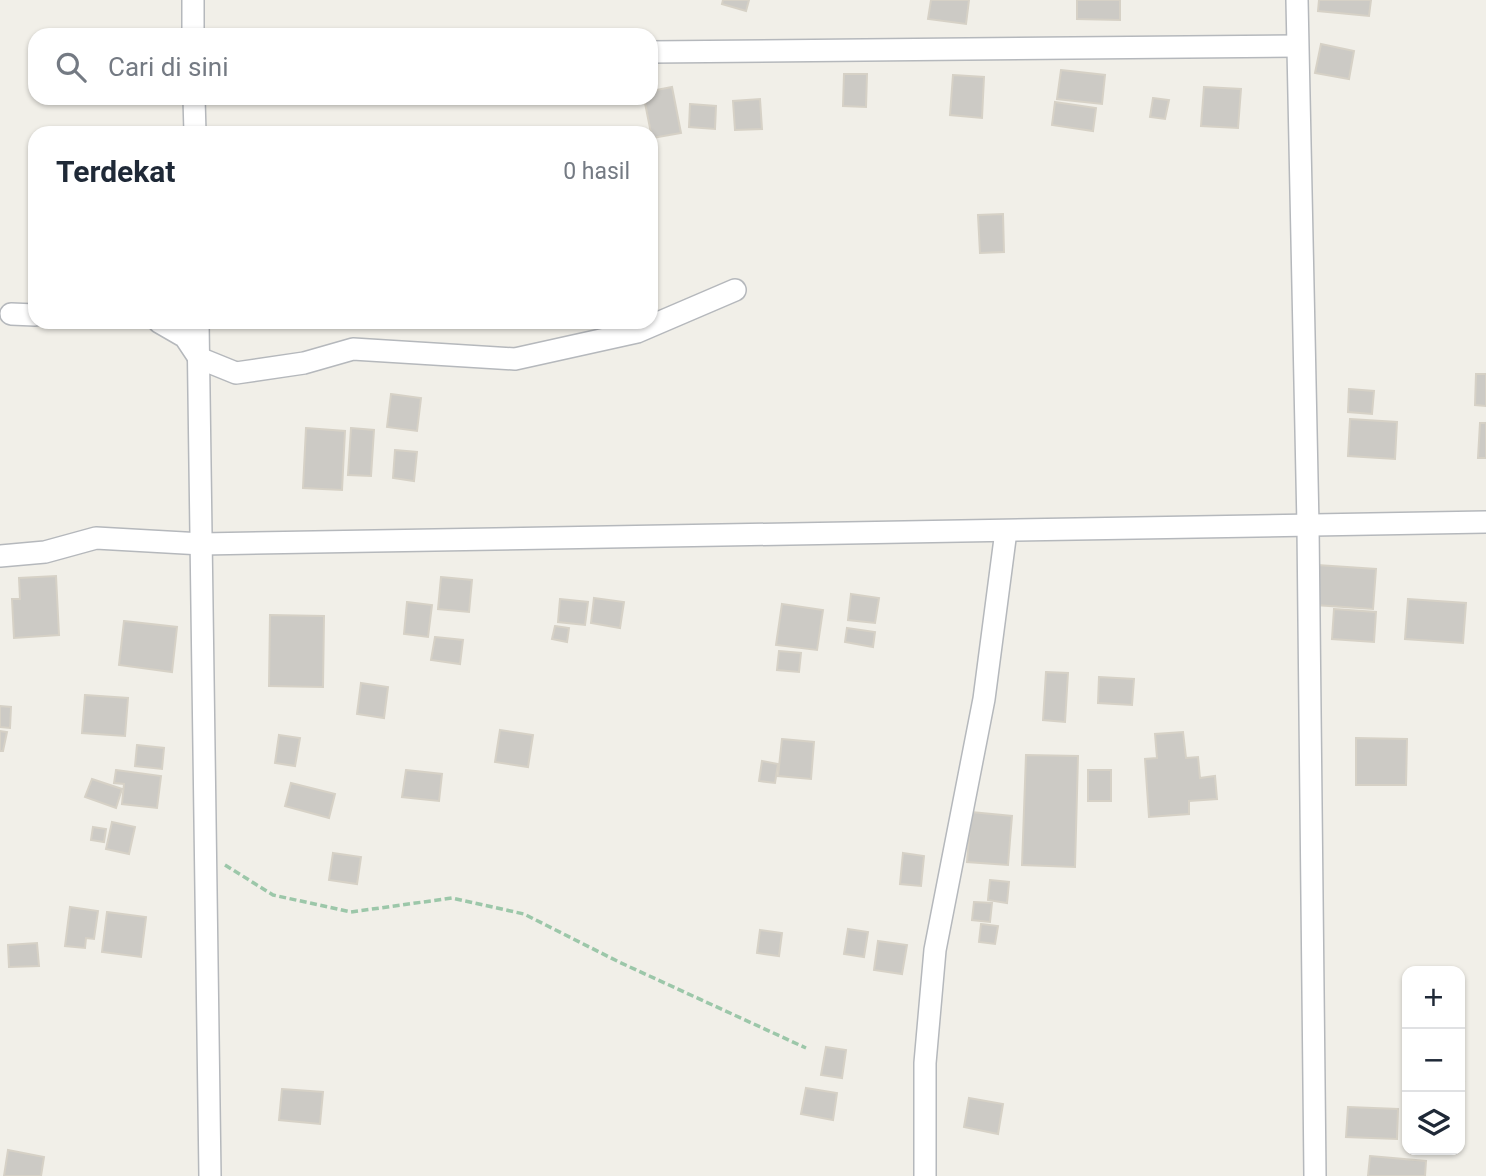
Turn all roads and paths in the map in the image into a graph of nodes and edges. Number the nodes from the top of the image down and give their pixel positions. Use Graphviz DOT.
graph roads {
  1 [pos="193,0"];
  2 [pos="1297,0"];
  3 [pos="193,28"];
  4 [pos="1297,46"];
  5 [pos="658,52"];
  6 [pos="194,105"];
  7 [pos="195,126"];
  8 [pos="735,290"];
  9 [pos="12,314"];
  10 [pos="28,315"];
  11 [pos="658,323"];
  12 [pos="171,329"];
  13 [pos="198,329"];
  14 [pos="644,329"];
  15 [pos="198,358"];
  16 [pos="1486,522"];
  17 [pos="1308,526"];
  18 [pos="1006,531"];
  19 [pos="202,544"];
  20 [pos="0,556"];
  21 [pos="206,853"];
  22 [pos="806,1048"];
  23 [pos="210,1176"];
  24 [pos="925,1176"];
  25 [pos="1315,1176"];
  1 -- 3 [label="street"];
  2 -- 4 [label="street"];
  4 -- 5 [label="street"];
  4 -- 17 [label="street"];
  6 -- 7 [label="street"];
  8 -- 11 [label="street"];
  9 -- 10 [label="street"];
  12 -- 15 [label="street"];
  13 -- 15 [label="street"];
  14 -- 15 [label="street"];
  15 -- 19 [label="street"];
  16 -- 17 [label="street"];
  17 -- 18 [label="street"];
  17 -- 25 [label="street"];
  18 -- 19 [label="street"];
  18 -- 24 [label="street"];
  19 -- 20 [label="street"];
  19 -- 21 [label="street"];
  21 -- 22 [label="path"];
  21 -- 23 [label="street"];
}
